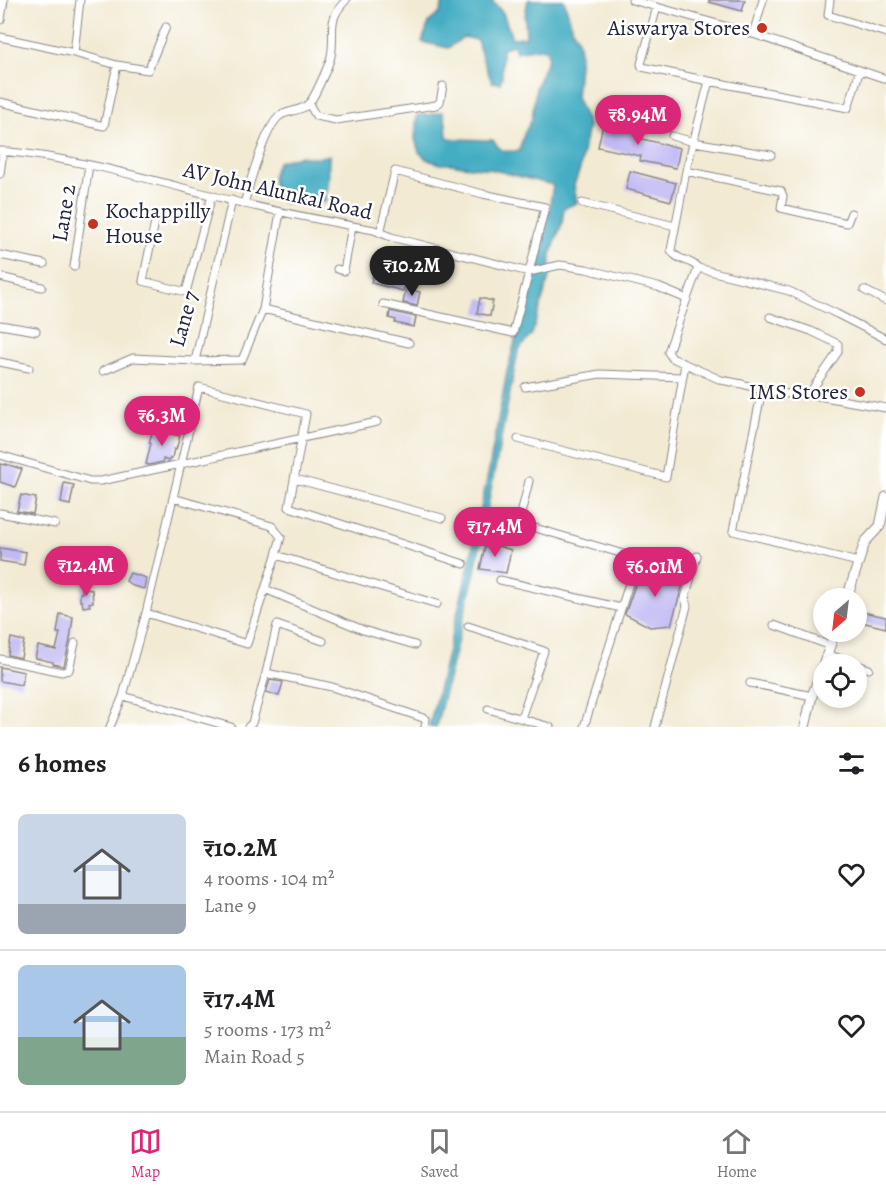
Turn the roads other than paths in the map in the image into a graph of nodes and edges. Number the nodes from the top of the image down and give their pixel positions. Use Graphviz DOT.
graph roads {
  1 [pos="3,0"];
  2 [pos="80,0"];
  3 [pos="346,0"];
  4 [pos="632,0"];
  5 [pos="763,0"];
  6 [pos="830,0"];
  7 [pos="657,7"];
  8 [pos="0,19"];
  9 [pos="166,27"];
  10 [pos="886,33"];
  11 [pos="753,34"];
  12 [pos="0,37"];
  13 [pos="74,53"];
  14 [pos="117,65"];
  15 [pos="860,70"];
  16 [pos="886,79"];
  17 [pos="709,81"];
  18 [pos="443,86"];
  19 [pos="0,102"];
  20 [pos="309,104"];
  21 [pos="672,136"];
  22 [pos="694,142"];
  23 [pos="2,151"];
  24 [pos="771,155"];
  25 [pos="89,165"];
  26 [pos="686,171"];
  27 [pos="0,174"];
  28 [pos="212,195"];
  29 [pos="232,200"];
  30 [pos="582,203"];
  31 [pos="244,204"];
  32 [pos="280,212"];
  33 [pos="851,213"];
  34 [pos="154,222"];
  35 [pos="352,226"];
  36 [pos="675,226"];
  37 [pos="380,233"];
  38 [pos="0,255"];
  39 [pos="44,264"];
  40 [pos="74,267"];
  41 [pos="698,268"];
  42 [pos="337,269"];
  43 [pos="529,272"];
  44 [pos="0,278"];
  45 [pos="42,287"];
  46 [pos="864,290"];
  47 [pos="687,298"];
  48 [pos="886,301"];
  49 [pos="383,303"];
  50 [pos="263,309"];
  51 [pos="770,317"];
  52 [pos="260,323"];
  53 [pos="0,325"];
  54 [pos="36,331"];
  55 [pos="886,339"];
  56 [pos="410,343"];
  57 [pos="195,361"];
  58 [pos="0,362"];
  59 [pos="685,364"];
  60 [pos="29,368"];
  61 [pos="104,371"];
  62 [pos="682,377"];
  63 [pos="525,387"];
  64 [pos="762,390"];
  65 [pos="813,394"];
  66 [pos="886,408"];
  67 [pos="377,422"];
  68 [pos="518,438"];
  69 [pos="302,439"];
  70 [pos="0,455"];
  71 [pos="181,464"];
  72 [pos="295,478"];
  73 [pos="529,481"];
  74 [pos="886,497"];
  75 [pos="173,498"];
  76 [pos="0,513"];
  77 [pos="442,518"];
  78 [pos="55,524"];
  79 [pos="883,527"];
  80 [pos="276,555"];
  81 [pos="697,556"];
  82 [pos="858,562"];
  83 [pos="464,564"];
  84 [pos="500,580"];
  85 [pos="850,588"];
  86 [pos="265,589"];
  87 [pos="436,604"];
  88 [pos="621,608"];
  89 [pos="146,613"];
  90 [pos="774,625"];
  91 [pos="468,626"];
  92 [pos="323,641"];
  93 [pos="832,642"];
  94 [pos="75,643"];
  95 [pos="415,645"];
  96 [pos="829,650"];
  97 [pos="0,659"];
  98 [pos="868,669"];
  99 [pos="266,674"];
  100 [pos="750,683"];
  101 [pos="123,696"];
  102 [pos="812,696"];
  103 [pos="488,708"];
  104 [pos="202,718"];
  105 [pos="521,718"];
  106 [pos="110,727"];
  107 [pos="199,727"];
  108 [pos="231,727"];
  109 [pos="248,727"];
  110 [pos="425,727"];
  111 [pos="550,727"];
  112 [pos="584,727"];
  113 [pos="655,727"];
  114 [pos="805,727"];
  1 -- 8 [label="street"];
  2 -- 13 [label="street"];
  3 -- 20 [label="street"];
  4 -- 7 [label="street"];
  5 -- 11 [label="street"];
  6 -- 10 [label="street"];
  7 -- 11 [label="street"];
  7 -- 17 [label="street"];
  9 -- 14 [label="street"];
  11 -- 15 [label="street"];
  12 -- 13 [label="street"];
  13 -- 14 [label="street"];
  14 -- 19 [label="street"];
  15 -- 16 [label="street"];
  15 -- 17 [label="street"];
  17 -- 22 [label="street"];
  18 -- 20 [label="street"];
  20 -- 31 [label="street"];
  21 -- 22 [label="street"];
  22 -- 24 [label="street"];
  22 -- 26 [label="street"];
  23 -- 25 [label="street, AV John Alunkal Road"];
  23 -- 27 [label="street"];
  25 -- 28 [label="street, AV John Alunkal Road"];
  25 -- 40 [label="street, Lane 2"];
  26 -- 33 [label="street"];
  26 -- 36 [label="street"];
  28 -- 29 [label="street, AV John Alunkal Road"];
  28 -- 34 [label="street"];
  29 -- 31 [label="street, AV John Alunkal Road"];
  29 -- 57 [label="street, Lane 7"];
  30 -- 36 [label="street"];
  31 -- 32 [label="street, AV John Alunkal Road"];
  32 -- 35 [label="street, AV John Alunkal Road"];
  32 -- 50 [label="street"];
  35 -- 37 [label="street, AV John Alunkal Road"];
  35 -- 42 [label="street"];
  36 -- 41 [label="street"];
  37 -- 43 [label="street, AV John Alunkal Road"];
  37 -- 43 [label="street"];
  38 -- 39 [label="street"];
  41 -- 47 [label="street"];
  41 -- 55 [label="street"];
  43 -- 47 [label="street, AV John Alunkal Road"];
  43 -- 49 [label="street"];
  44 -- 45 [label="street"];
  46 -- 48 [label="street"];
  47 -- 59 [label="street"];
  50 -- 52 [label="street"];
  50 -- 56 [label="street"];
  50 -- 57 [label="street"];
  51 -- 65 [label="street"];
  53 -- 54 [label="street"];
  57 -- 61 [label="street, Lane 7"];
  58 -- 60 [label="street"];
  59 -- 62 [label="street"];
  59 -- 64 [label="street"];
  62 -- 63 [label="street"];
  62 -- 68 [label="street"];
  64 -- 65 [label="street"];
  64 -- 82 [label="street"];
  65 -- 66 [label="street"];
  67 -- 69 [label="street"];
  69 -- 71 [label="street"];
  69 -- 71 [label="street"];
  69 -- 72 [label="street"];
  70 -- 71 [label="street"];
  71 -- 75 [label="street"];
  72 -- 77 [label="street"];
  72 -- 83 [label="street"];
  73 -- 88 [label="street"];
  74 -- 79 [label="street"];
  75 -- 80 [label="street"];
  75 -- 89 [label="street"];
  76 -- 78 [label="street"];
  79 -- 82 [label="street"];
  80 -- 86 [label="street"];
  80 -- 87 [label="street"];
  81 -- 113 [label="street"];
  82 -- 85 [label="street"];
  84 -- 88 [label="street"];
  86 -- 89 [label="street"];
  86 -- 95 [label="street"];
  88 -- 112 [label="street"];
  89 -- 101 [label="street"];
  90 -- 96 [label="street"];
  91 -- 105 [label="street"];
  92 -- 99 [label="street"];
  93 -- 96 [label="street"];
  94 -- 97 [label="street"];
  96 -- 98 [label="street"];
  96 -- 102 [label="street"];
  99 -- 109 [label="street"];
  99 -- 110 [label="street"];
  100 -- 102 [label="street"];
  101 -- 104 [label="street"];
  101 -- 106 [label="street"];
  102 -- 114 [label="street"];
  103 -- 105 [label="street"];
  104 -- 107 [label="street"];
  104 -- 108 [label="street"];
  105 -- 111 [label="street"];
}
